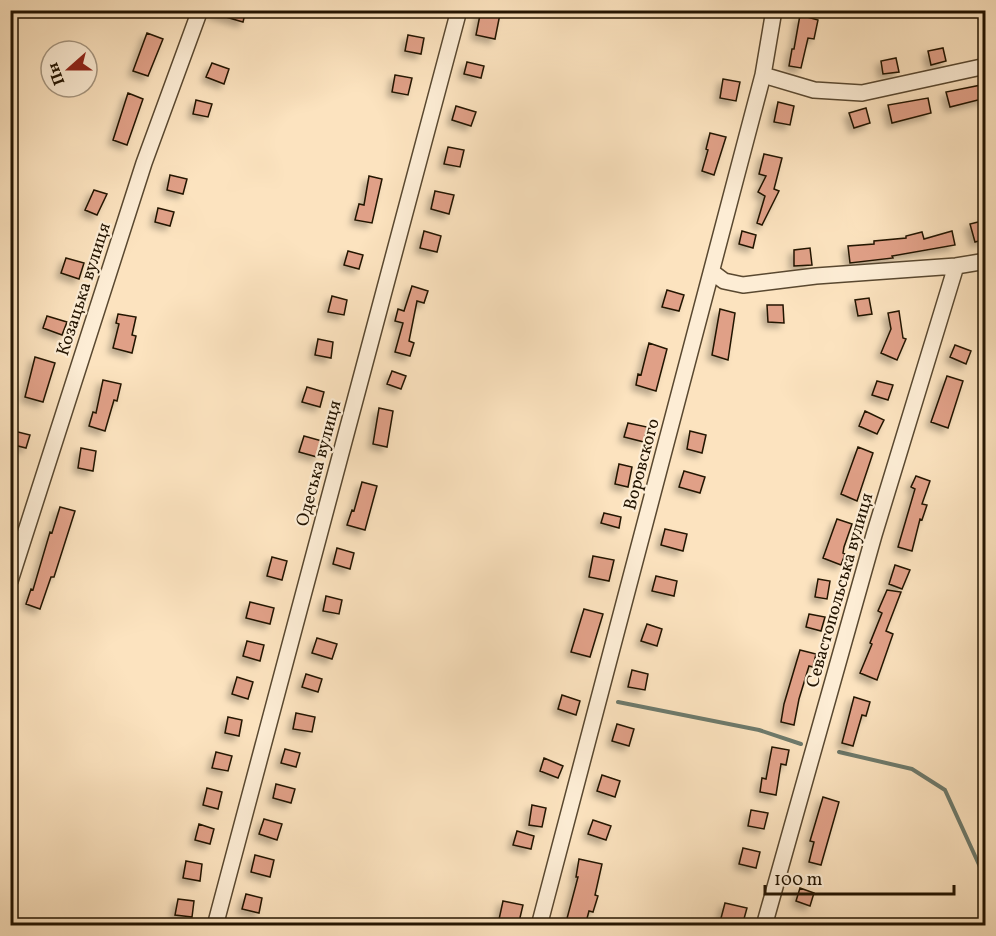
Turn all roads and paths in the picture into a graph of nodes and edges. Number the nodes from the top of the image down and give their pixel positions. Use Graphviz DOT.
graph roads {
  1 [pos="200,10"];
  2 [pos="459,10"];
  3 [pos="774,10"];
  4 [pos="986,66"];
  5 [pos="763,75"];
  6 [pos="986,261"];
  7 [pos="956,266"];
  8 [pos="712,272"];
  9 [pos="10,581"];
  10 [pos="215,926"];
  11 [pos="539,926"];
  12 [pos="764,926"];
  1 -- 9 [label="street, Козацька вулиця"];
  2 -- 10 [label="street, Одеська вулиця"];
  3 -- 5 [label="street, Воровского"];
  4 -- 5 [label="street"];
  5 -- 8 [label="street, Воровского"];
  6 -- 7 [label="street"];
  7 -- 8 [label="street"];
  7 -- 12 [label="street, Севастопольська вулиця"];
  8 -- 11 [label="street, Воровского"];
}
